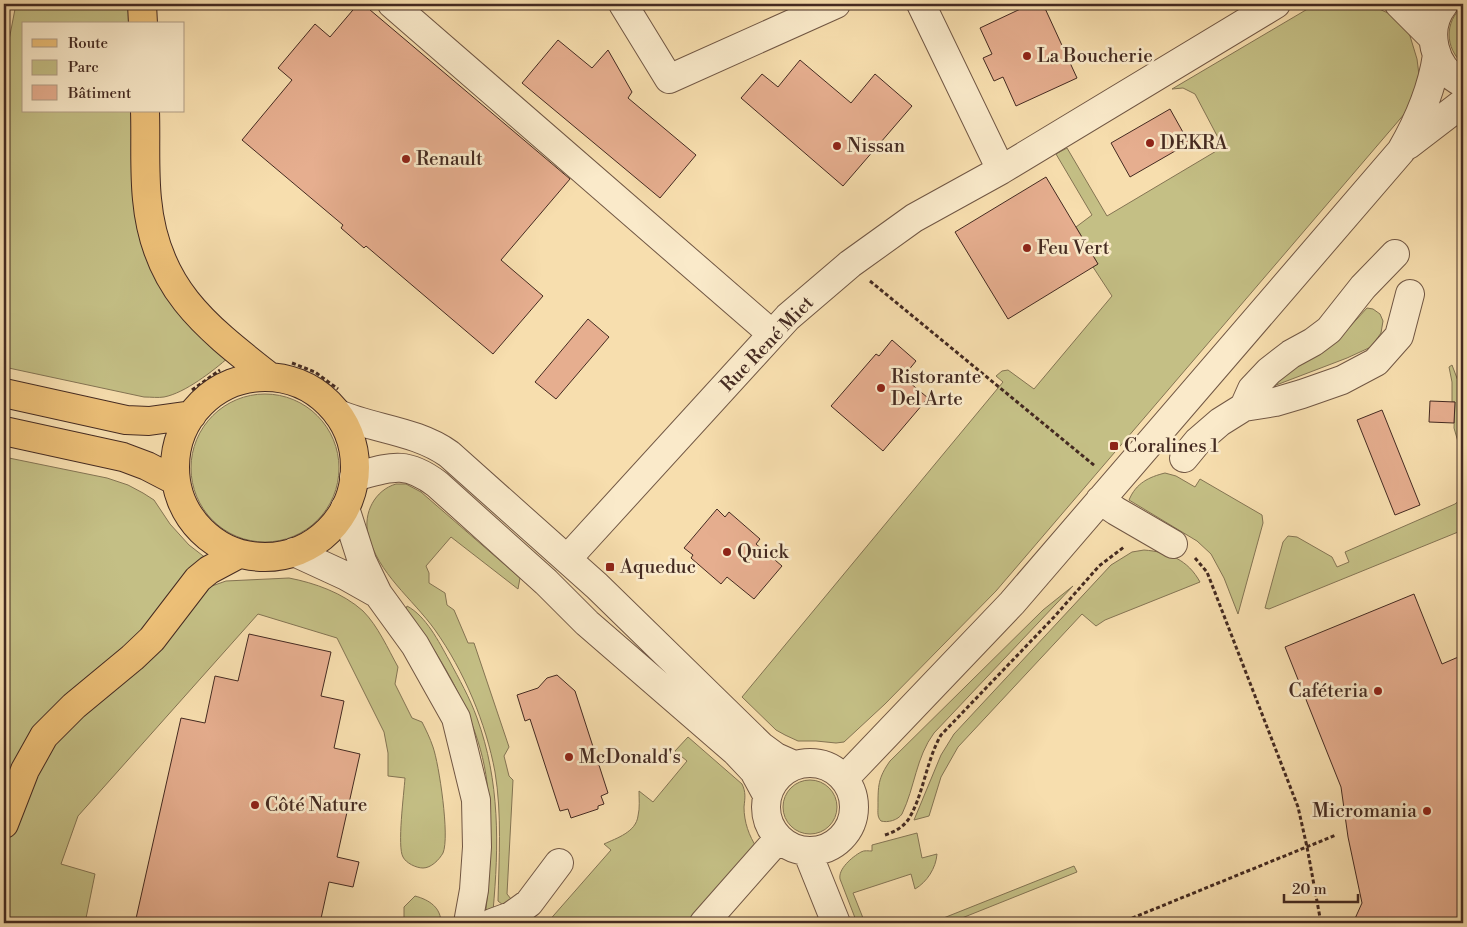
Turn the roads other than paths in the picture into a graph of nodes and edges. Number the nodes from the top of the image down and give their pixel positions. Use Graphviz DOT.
graph roads {
  1 [pos="142,4"];
  2 [pos="392,4"];
  3 [pos="623,4"];
  4 [pos="836,4"];
  5 [pos="921,4"];
  6 [pos="1276,4"];
  7 [pos="1399,4"];
  8 [pos="1444,4"];
  9 [pos="143,22"];
  10 [pos="1435,47"];
  11 [pos="1463,83"];
  12 [pos="1463,104"];
  13 [pos="145,112"];
  14 [pos="1463,129"];
  15 [pos="1400,151"];
  16 [pos="1000,170"];
  17 [pos="1395,254"];
  18 [pos="1410,294"];
  19 [pos="772,334"];
  20 [pos="280,370"];
  21 [pos="4,393"];
  22 [pos="189,404"];
  23 [pos="342,404"];
  24 [pos="1244,407"];
  25 [pos="4,431"];
  26 [pos="1184,458"];
  27 [pos="354,477"];
  28 [pos="176,481"];
  29 [pos="1108,491"];
  30 [pos="345,508"];
  31 [pos="1173,544"];
  32 [pos="294,552"];
  33 [pos="240,554"];
  34 [pos="567,559"];
  35 [pos="378,594"];
  36 [pos="794,765"];
  37 [pos="844,779"];
  38 [pos="767,795"];
  39 [pos="4,824"];
  40 [pos="778,839"];
  41 [pos="807,851"];
  42 [pos="559,863"];
  43 [pos="468,923"];
  44 [pos="492,923"];
  45 [pos="704,923"];
  46 [pos="836,923"];
  1 -- 9 [label="main road"];
  2 -- 19 [label="street"];
  3 -- 4 [label="street"];
  5 -- 16 [label="street"];
  6 -- 16 [label="street, Rue René Miet"];
  7 -- 10 [label="street"];
  8 -- 10 [label="street"];
  10 -- 11 [label="street"];
  10 -- 15 [label="street"];
  12 -- 15 [label="street"];
  13 -- 20 [label="main road"];
  14 -- 15 [label="street"];
  15 -- 29 [label="street"];
  16 -- 19 [label="street, Rue René Miet"];
  17 -- 24 [label="street"];
  18 -- 24 [label="street"];
  19 -- 34 [label="street, Rue René Miet"];
  20 -- 22 [label="main road"];
  20 -- 23 [label="main road"];
  21 -- 22 [label="main road"];
  22 -- 28 [label="main road"];
  23 -- 27 [label="main road"];
  23 -- 34 [label="street"];
  24 -- 26 [label="street"];
  25 -- 28 [label="main road"];
  27 -- 30 [label="main road"];
  27 -- 38 [label="street"];
  28 -- 33 [label="main road"];
  29 -- 31 [label="street"];
  29 -- 37 [label="street"];
  30 -- 32 [label="main road"];
  30 -- 35 [label="street"];
  32 -- 33 [label="main road"];
  32 -- 35 [label="street"];
  33 -- 39 [label="main road"];
  34 -- 36 [label="street"];
  35 -- 43 [label="street"];
  36 -- 37 [label="street"];
  36 -- 38 [label="street"];
  37 -- 41 [label="street"];
  38 -- 40 [label="street"];
  40 -- 41 [label="street"];
  40 -- 45 [label="street"];
  41 -- 46 [label="street"];
  42 -- 44 [label="street"];
}
